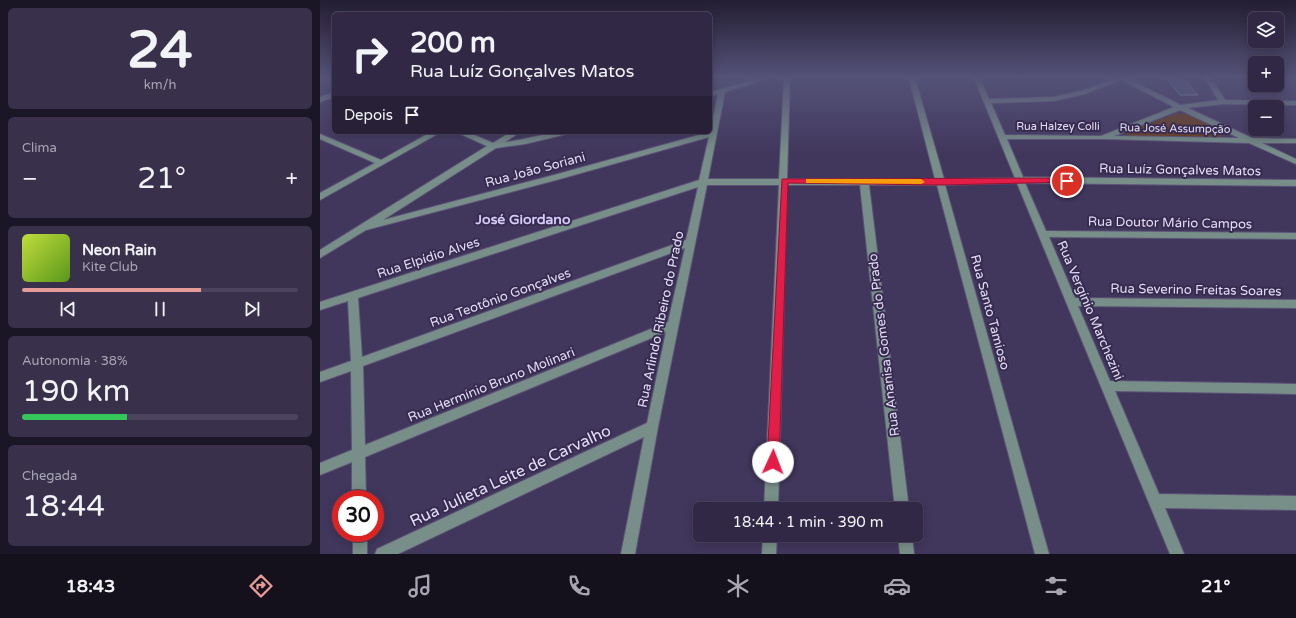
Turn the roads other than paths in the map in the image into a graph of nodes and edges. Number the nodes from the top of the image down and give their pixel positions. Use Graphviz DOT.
graph roads {
  1 [pos="719,104"];
  2 [pos="787,104"];
  3 [pos="919,104"];
  4 [pos="988,104"];
  5 [pos="1174,104"];
  6 [pos="1207,104"];
  7 [pos="1180,107"];
  8 [pos="713,133"];
  9 [pos="432,134"];
  10 [pos="465,134"];
  11 [pos="513,134"];
  12 [pos="556,134"];
  13 [pos="709,134"];
  14 [pos="320,136"];
  15 [pos="1002,137"];
  16 [pos="1102,138"];
  17 [pos="1251,140"];
  18 [pos="1296,141"];
  19 [pos="493,146"];
  20 [pos="1296,162"];
  21 [pos="381,163"];
  22 [pos="1021,180"];
  23 [pos="784,181"];
  24 [pos="864,181"];
  25 [pos="703,182"];
  26 [pos="941,182"];
  27 [pos="1296,183"];
  28 [pos="320,197"];
  29 [pos="363,228"];
  30 [pos="1044,234"];
  31 [pos="1296,236"];
  32 [pos="690,242"];
  33 [pos="320,255"];
  34 [pos="353,295"];
  35 [pos="1072,302"];
  36 [pos="1296,304"];
  37 [pos="320,306"];
  38 [pos="673,325"];
  39 [pos="357,364"];
  40 [pos="320,377"];
  41 [pos="1108,386"];
  42 [pos="1296,389"];
  43 [pos="652,426"];
  44 [pos="358,453"];
  45 [pos="320,469"];
  46 [pos="359,490"];
  47 [pos="1155,501"];
  48 [pos="771,502"];
  49 [pos="901,502"];
  50 [pos="1296,503"];
  51 [pos="360,542"];
  52 [pos="770,542"];
  53 [pos="906,542"];
  54 [pos="360,554"];
  55 [pos="382,554"];
  56 [pos="628,554"];
  57 [pos="770,554"];
  58 [pos="907,554"];
  59 [pos="1042,554"];
  60 [pos="1177,554"];
  1 -- 8 [label="street, Rua Arlindo Ribeiro do Prado"];
  2 -- 23 [label="street"];
  3 -- 26 [label="street, Rua Santo Tamioso"];
  4 -- 15 [label="street, Rua Vergínio Marchezini"];
  5 -- 7 [label="street"];
  6 -- 7 [label="street, Rua Halzey Colli"];
  7 -- 16 [label="street, Rua Halzey Colli"];
  7 -- 17 [label="street"];
  8 -- 25 [label="street, Rua Arlindo Ribeiro do Prado"];
  9 -- 21 [label="street"];
  10 -- 19 [label="street"];
  11 -- 19 [label="street"];
  12 -- 19 [label="street"];
  13 -- 29 [label="street, Rua João Soriani"];
  14 -- 21 [label="street"];
  15 -- 16 [label="street, Rua Halzey Colli"];
  15 -- 22 [label="street, Rua Vergínio Marchezini"];
  16 -- 17 [label="street, Rua José Assumpção"];
  17 -- 18 [label="street, Rua José Assumpção"];
  17 -- 20 [label="street"];
  19 -- 29 [label="street"];
  21 -- 28 [label="street"];
  22 -- 26 [label="street, Rua Luíz Gonçalves Matos"];
  22 -- 27 [label="street, Rua Luíz Gonçalves Matos"];
  22 -- 30 [label="street, Rua Vergínio Marchezini"];
  23 -- 24 [label="street, Rua Luíz Gonçalves Matos"];
  23 -- 25 [label="street, Rua Luíz Gonçalves Matos"];
  23 -- 48 [label="street"];
  24 -- 26 [label="street, Rua Luíz Gonçalves Matos"];
  24 -- 49 [label="street, Rua Ananisa Gomes do Prado"];
  25 -- 32 [label="street, Rua Arlindo Ribeiro do Prado"];
  25 -- 34 [label="street, Rua Elpídio Alves"];
  26 -- 59 [label="street, Rua Santo Tamioso"];
  29 -- 33 [label="street"];
  30 -- 31 [label="street, Rua Doutor Mário Campos"];
  30 -- 35 [label="street, Rua Vergínio Marchezini"];
  32 -- 38 [label="street, Rua Arlindo Ribeiro do Prado"];
  32 -- 39 [label="street, Rua Teotônio Gonçalves"];
  34 -- 37 [label="street, Rua Elpídio Alves"];
  34 -- 39 [label="street"];
  35 -- 36 [label="street, Rua Severino Freitas Soares"];
  35 -- 41 [label="street, Rua Vergínio Marchezini"];
  38 -- 43 [label="street, Rua Arlindo Ribeiro do Prado"];
  38 -- 44 [label="street, Rua Hermínio Bruno Molinari"];
  39 -- 40 [label="street, Rua Teotônio Gonçalves"];
  39 -- 44 [label="street"];
  41 -- 42 [label="street"];
  41 -- 47 [label="street, Rua Vergínio Marchezini"];
  43 -- 55 [label="street, Rua Julieta Leite de Carvalho"];
  43 -- 56 [label="street, Rua Arlindo Ribeiro do Prado"];
  44 -- 45 [label="street, Rua Hermínio Bruno Molinari"];
  44 -- 46 [label="street"];
  47 -- 50 [label="street"];
  47 -- 60 [label="street, Rua Vergínio Marchezini"];
  51 -- 54 [label="street"];
  52 -- 57 [label="street"];
  53 -- 58 [label="street"];
}
